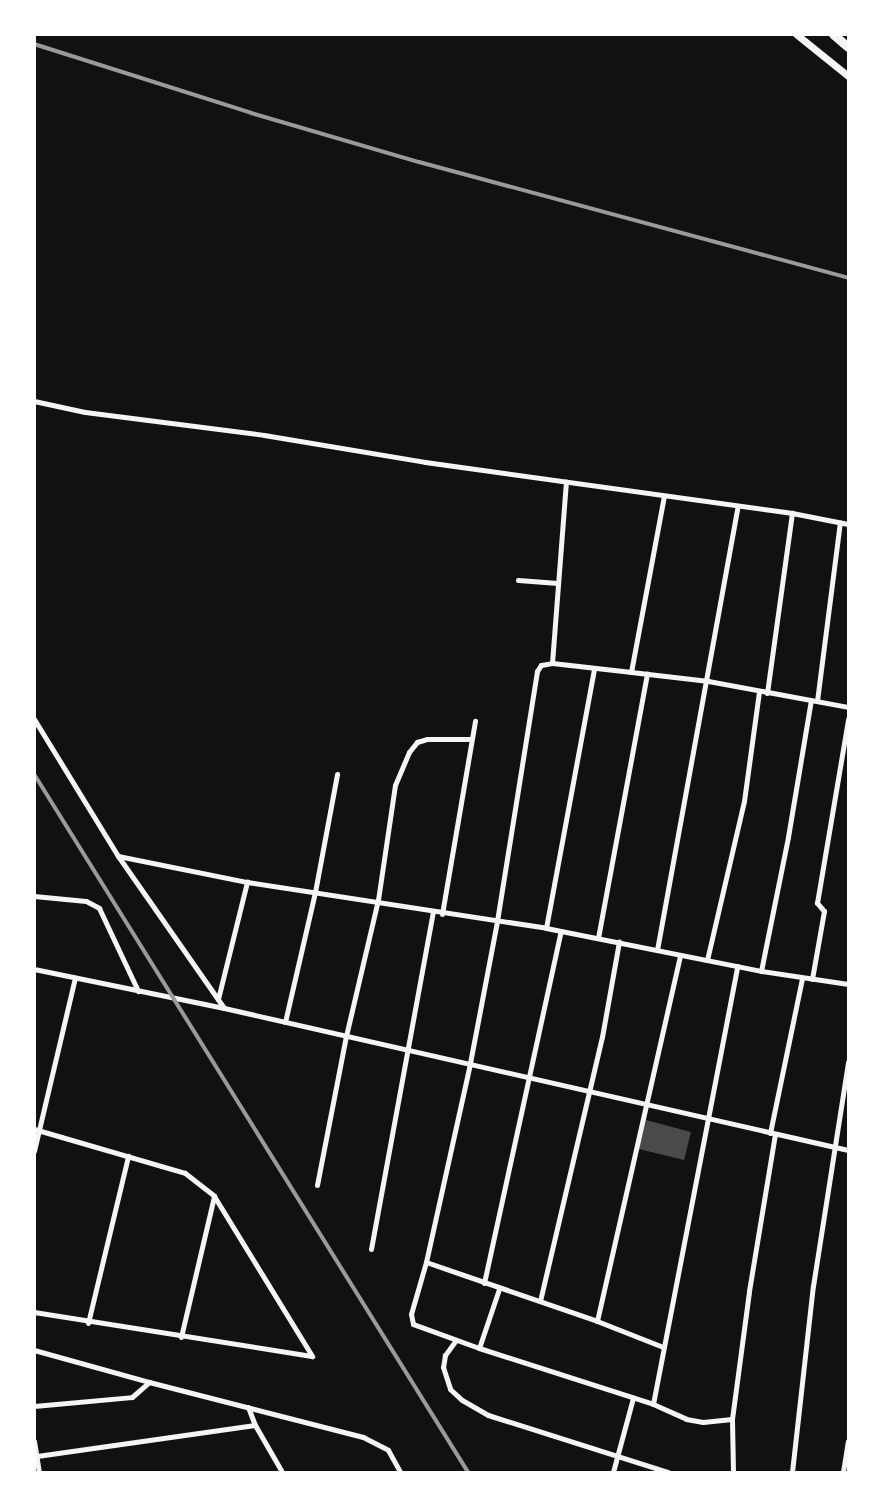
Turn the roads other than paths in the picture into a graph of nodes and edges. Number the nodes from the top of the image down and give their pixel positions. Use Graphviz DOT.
graph roads {
  1 [pos="796,34"];
  2 [pos="833,34"];
  3 [pos="849,47"];
  4 [pos="849,76"];
  5 [pos="34,400"];
  6 [pos="566,482"];
  7 [pos="664,496"];
  8 [pos="738,506"];
  9 [pos="792,513"];
  10 [pos="840,522"];
  11 [pos="849,524"];
  12 [pos="518,580"];
  13 [pos="558,583"];
  14 [pos="552,663"];
  15 [pos="594,668"];
  16 [pos="631,672"];
  17 [pos="647,674"];
  18 [pos="708,681"];
  19 [pos="759,692"];
  20 [pos="767,693"];
  21 [pos="814,700"];
  22 [pos="849,707"];
  23 [pos="34,719"];
  24 [pos="849,720"];
  25 [pos="475,721"];
  26 [pos="471,739"];
  27 [pos="337,774"];
  28 [pos="118,856"];
  29 [pos="247,882"];
  30 [pos="315,892"];
  31 [pos="34,896"];
  32 [pos="378,900"];
  33 [pos="433,912"];
  34 [pos="441,914"];
  35 [pos="497,921"];
  36 [pos="546,928"];
  37 [pos="561,931"];
  38 [pos="598,938"];
  39 [pos="619,942"];
  40 [pos="657,950"];
  41 [pos="680,955"];
  42 [pos="707,960"];
  43 [pos="737,966"];
  44 [pos="34,969"];
  45 [pos="761,971"];
  46 [pos="75,978"];
  47 [pos="802,978"];
  48 [pos="812,979"];
  49 [pos="849,984"];
  50 [pos="138,991"];
  51 [pos="218,999"];
  52 [pos="224,1008"];
  53 [pos="285,1022"];
  54 [pos="346,1036"];
  55 [pos="408,1050"];
  56 [pos="849,1062"];
  57 [pos="470,1063"];
  58 [pos="531,1078"];
  59 [pos="588,1090"];
  60 [pos="648,1104"];
  61 [pos="706,1118"];
  62 [pos="38,1130"];
  63 [pos="773,1133"];
  64 [pos="835,1147"];
  65 [pos="849,1150"];
  66 [pos="34,1151"];
  67 [pos="128,1156"];
  68 [pos="317,1185"];
  69 [pos="214,1196"];
  70 [pos="371,1249"];
  71 [pos="426,1262"];
  72 [pos="484,1283"];
  73 [pos="499,1289"];
  74 [pos="540,1301"];
  75 [pos="34,1312"];
  76 [pos="597,1321"];
  77 [pos="88,1323"];
  78 [pos="181,1337"];
  79 [pos="456,1340"];
  80 [pos="663,1347"];
  81 [pos="479,1348"];
  82 [pos="34,1350"];
  83 [pos="149,1382"];
  84 [pos="633,1398"];
  85 [pos="653,1404"];
  86 [pos="34,1406"];
  87 [pos="248,1407"];
  88 [pos="732,1419"];
  89 [pos="255,1425"];
  90 [pos="34,1441"];
  91 [pos="849,1441"];
  92 [pos="37,1456"];
  93 [pos="617,1457"];
  94 [pos="39,1473"];
  95 [pos="282,1473"];
  96 [pos="400,1473"];
  97 [pos="613,1473"];
  98 [pos="668,1473"];
  99 [pos="733,1473"];
  100 [pos="792,1473"];
  101 [pos="843,1473"];
  1 -- 4 [label="street"];
  2 -- 3 [label="highway"];
  5 -- 6 [label="street"];
  6 -- 7 [label="street"];
  6 -- 13 [label="street"];
  7 -- 8 [label="street"];
  7 -- 16 [label="street"];
  8 -- 9 [label="street"];
  8 -- 18 [label="street"];
  9 -- 10 [label="street"];
  9 -- 20 [label="street"];
  10 -- 11 [label="street"];
  10 -- 21 [label="street"];
  12 -- 13 [label="street"];
  13 -- 14 [label="street"];
  14 -- 15 [label="street"];
  14 -- 35 [label="street"];
  15 -- 16 [label="street"];
  15 -- 36 [label="street"];
  16 -- 17 [label="street"];
  17 -- 18 [label="street"];
  17 -- 38 [label="street"];
  18 -- 19 [label="street"];
  18 -- 40 [label="street"];
  19 -- 20 [label="street"];
  19 -- 42 [label="street"];
  20 -- 21 [label="street"];
  21 -- 22 [label="street"];
  21 -- 45 [label="street"];
  23 -- 28 [label="street"];
  24 -- 48 [label="street"];
  25 -- 26 [label="street"];
  26 -- 32 [label="street"];
  26 -- 34 [label="street"];
  27 -- 30 [label="street"];
  28 -- 29 [label="street"];
  28 -- 51 [label="street"];
  29 -- 30 [label="street"];
  29 -- 51 [label="street"];
  30 -- 32 [label="street"];
  30 -- 53 [label="street"];
  31 -- 50 [label="street"];
  32 -- 33 [label="street"];
  32 -- 54 [label="street"];
  33 -- 34 [label="street"];
  33 -- 55 [label="street"];
  34 -- 35 [label="street"];
  35 -- 36 [label="street"];
  35 -- 57 [label="street"];
  36 -- 37 [label="street"];
  37 -- 38 [label="street"];
  37 -- 58 [label="street"];
  38 -- 39 [label="street"];
  39 -- 40 [label="street"];
  39 -- 59 [label="street"];
  40 -- 41 [label="street"];
  41 -- 42 [label="street"];
  41 -- 60 [label="street"];
  42 -- 43 [label="street"];
  43 -- 45 [label="street"];
  43 -- 61 [label="street"];
  44 -- 46 [label="street"];
  45 -- 47 [label="street"];
  46 -- 50 [label="street"];
  46 -- 62 [label="street"];
  47 -- 48 [label="street"];
  47 -- 63 [label="street"];
  48 -- 49 [label="street"];
  50 -- 52 [label="street"];
  51 -- 52 [label="street"];
  52 -- 53 [label="street"];
  53 -- 54 [label="street"];
  54 -- 55 [label="street"];
  54 -- 68 [label="street"];
  55 -- 57 [label="street"];
  55 -- 70 [label="street"];
  56 -- 64 [label="street"];
  57 -- 58 [label="street"];
  57 -- 71 [label="street"];
  58 -- 59 [label="street"];
  58 -- 72 [label="street"];
  59 -- 60 [label="street"];
  59 -- 74 [label="street"];
  60 -- 61 [label="street"];
  60 -- 76 [label="street"];
  61 -- 63 [label="street"];
  61 -- 80 [label="street"];
  62 -- 66 [label="street"];
  62 -- 67 [label="street"];
  63 -- 64 [label="street"];
  63 -- 88 [label="street"];
  64 -- 65 [label="street"];
  64 -- 100 [label="street"];
  67 -- 69 [label="street"];
  67 -- 77 [label="street"];
  69 -- 78 [label="street"];
  69 -- 78 [label="street"];
  71 -- 72 [label="street"];
  71 -- 79 [label="street"];
  72 -- 73 [label="street"];
  73 -- 74 [label="street"];
  73 -- 81 [label="street"];
  74 -- 76 [label="street"];
  75 -- 77 [label="street"];
  76 -- 80 [label="street"];
  77 -- 78 [label="street"];
  79 -- 81 [label="street"];
  79 -- 93 [label="street"];
  80 -- 85 [label="street"];
  81 -- 84 [label="street"];
  82 -- 83 [label="street"];
  83 -- 86 [label="street"];
  83 -- 87 [label="street"];
  84 -- 85 [label="street"];
  84 -- 93 [label="street"];
  85 -- 88 [label="street"];
  87 -- 89 [label="street"];
  87 -- 96 [label="street"];
  88 -- 99 [label="street"];
  89 -- 92 [label="street"];
  89 -- 95 [label="street"];
  90 -- 92 [label="street"];
  91 -- 101 [label="street"];
  92 -- 94 [label="street"];
  93 -- 97 [label="street"];
  93 -- 98 [label="street"];
}
